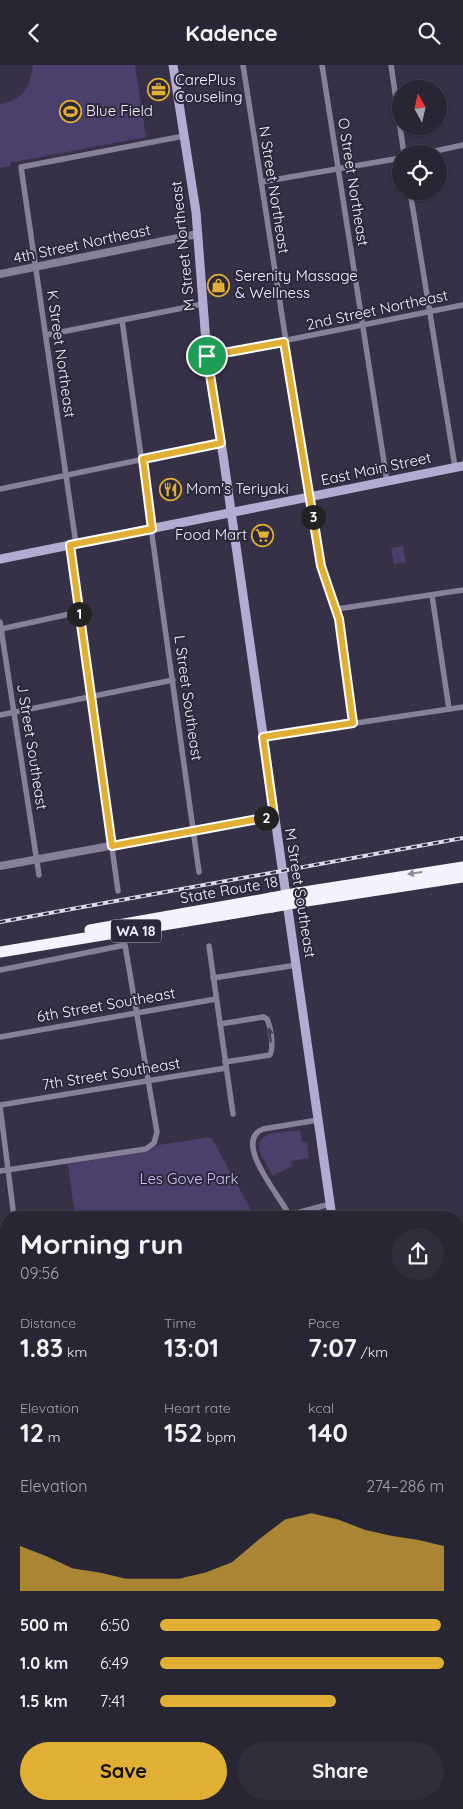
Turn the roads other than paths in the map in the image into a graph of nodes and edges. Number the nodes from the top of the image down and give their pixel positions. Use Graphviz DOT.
graph roads {
  1 [pos="173,65"];
  2 [pos="243,65"];
  3 [pos="322,65"];
  4 [pos="391,65"];
  5 [pos="184,136"];
  6 [pos="403,145"];
  7 [pos="463,145"];
  8 [pos="447,149"];
  9 [pos="392,160"];
  10 [pos="338,169"];
  11 [pos="261,182"];
  12 [pos="411,200"];
  13 [pos="198,234"];
  14 [pos="36,267"];
  15 [pos="0,274"];
  16 [pos="203,303"];
  17 [pos="463,305"];
  18 [pos="429,311"];
  19 [pos="122,320"];
  20 [pos="362,326"];
  21 [pos="46,335"];
  22 [pos="284,342"];
  23 [pos="207,356"];
  24 [pos="221,443"];
  25 [pos="143,459"];
  26 [pos="459,466"];
  27 [pos="66,475"];
  28 [pos="387,481"];
  29 [pos="0,489"];
  30 [pos="310,497"];
  31 [pos="231,513"];
  32 [pos="152,529"];
  33 [pos="73,545"];
  34 [pos="0,559"];
  35 [pos="463,590"];
  36 [pos="432,595"];
  37 [pos="337,609"];
  38 [pos="79,612"];
  39 [pos="0,625"];
  40 [pos="173,680"];
  41 [pos="92,696"];
  42 [pos="463,707"];
  43 [pos="449,709"];
  44 [pos="14,713"];
  45 [pos="0,715"];
  46 [pos="353,723"];
  47 [pos="263,737"];
  48 [pos="274,816"];
  49 [pos="193,831"];
  50 [pos="112,846"];
  51 [pos="37,859"];
  52 [pos="0,866"];
  53 [pos="463,867"];
  54 [pos="199,872"];
  55 [pos="39,875"];
  56 [pos="463,877"];
  57 [pos="118,891"];
  58 [pos="299,897"];
  59 [pos="271,902"];
  60 [pos="0,945"];
  61 [pos="209,946"];
  62 [pos="0,952"];
  63 [pos="297,965"];
  64 [pos="0,969"];
  65 [pos="213,978"];
  66 [pos="216,999"];
  67 [pos="137,1012"];
  68 [pos="220,1024"];
  69 [pos="0,1037"];
  70 [pos="226,1065"];
  71 [pos="149,1080"];
  72 [pos="0,1106"];
  73 [pos="233,1114"];
  74 [pos="318,1121"];
  75 [pos="8,1170"];
  76 [pos="0,1171"];
  77 [pos="330,1204"];
  78 [pos="13,1211"];
  79 [pos="287,1211"];
  80 [pos="307,1211"];
  81 [pos="331,1211"];
  1 -- 5 [label="main road, M Street Northeast"];
  2 -- 11 [label="street, N Street Northeast"];
  3 -- 10 [label="street, O Street Northeast"];
  4 -- 6 [label="street"];
  5 -- 13 [label="main road, M Street Northeast"];
  5 -- 14 [label="street, K Street Northeast"];
  7 -- 8 [label="street"];
  9 -- 10 [label="street"];
  10 -- 11 [label="street"];
  10 -- 20 [label="street, O Street Northeast"];
  11 -- 22 [label="street, N Street Northeast"];
  12 -- 18 [label="street"];
  13 -- 14 [label="street, 4th Street Northeast"];
  13 -- 16 [label="main road, M Street Northeast"];
  14 -- 15 [label="street, 4th Street Northeast"];
  14 -- 21 [label="street, K Street Northeast"];
  16 -- 19 [label="street"];
  16 -- 23 [label="main road, M Street Northeast"];
  17 -- 18 [label="street, 2nd Street Northeast"];
  18 -- 20 [label="street, 2nd Street Northeast"];
  18 -- 26 [label="street"];
  19 -- 21 [label="street"];
  19 -- 25 [label="street, L Street Southeast"];
  20 -- 22 [label="street, 2nd Street Northeast"];
  20 -- 28 [label="street, O Street Northeast"];
  21 -- 27 [label="street, K Street Northeast"];
  22 -- 23 [label="street, 2nd Street Northeast"];
  22 -- 30 [label="street, N Street Northeast"];
  23 -- 24 [label="main road, M Street Northeast"];
  24 -- 25 [label="street"];
  24 -- 31 [label="main road, M Street Northeast"];
  25 -- 27 [label="street"];
  25 -- 32 [label="street, L Street Southeast"];
  26 -- 28 [label="main road, East Main Street"];
  27 -- 29 [label="street"];
  27 -- 33 [label="street, K Street Northeast"];
  28 -- 30 [label="main road, East Main Street"];
  30 -- 31 [label="main road, East Main Street"];
  30 -- 37 [label="street, N Street Northeast"];
  31 -- 32 [label="main road, East Main Street"];
  31 -- 47 [label="main road, M Street Southeast"];
  32 -- 33 [label="main road, East Main Street"];
  32 -- 40 [label="street, L Street Southeast"];
  33 -- 34 [label="main road, East Main Street"];
  33 -- 38 [label="street, K Street Northeast"];
  35 -- 36 [label="street"];
  36 -- 37 [label="street"];
  36 -- 43 [label="street"];
  37 -- 46 [label="street, N Street Northeast"];
  38 -- 39 [label="street"];
  38 -- 41 [label="street, K Street Northeast"];
  39 -- 44 [label="street, J Street Southeast"];
  40 -- 41 [label="street"];
  40 -- 49 [label="street, L Street Southeast"];
  41 -- 44 [label="street"];
  41 -- 50 [label="street, K Street Northeast"];
  42 -- 43 [label="street"];
  43 -- 46 [label="street"];
  44 -- 45 [label="street"];
  44 -- 51 [label="street, J Street Southeast"];
  46 -- 47 [label="street"];
  47 -- 48 [label="main road, M Street Southeast"];
  48 -- 49 [label="street"];
  48 -- 63 [label="main road, M Street Southeast"];
  49 -- 50 [label="street"];
  49 -- 54 [label="street, L Street Southeast"];
  50 -- 51 [label="street"];
  50 -- 57 [label="street, K Street Northeast"];
  51 -- 52 [label="street"];
  51 -- 55 [label="street, J Street Southeast"];
  53 -- 58 [label="highway, State Route 18 / WA 18, one-way"];
  56 -- 58 [label="highway, State Route 18 / WA 18"];
  58 -- 59 [label="highway, State Route 18 / WA 18, bridge"];
  59 -- 60 [label="highway, State Route 18 / WA 18"];
  59 -- 62 [label="highway, State Route 18 / WA 18"];
  61 -- 65 [label="street"];
  63 -- 65 [label="street"];
  63 -- 74 [label="main road, M Street Southeast"];
  64 -- 67 [label="street"];
  65 -- 66 [label="street"];
  66 -- 67 [label="street, 6th Street Southeast"];
  66 -- 68 [label="street"];
  67 -- 69 [label="street, 6th Street Southeast"];
  67 -- 71 [label="street"];
  68 -- 70 [label="street"];
  70 -- 68 [label="street, 7th Street Southeast, one-way"];
  70 -- 71 [label="street, 7th Street Southeast"];
  70 -- 73 [label="street"];
  71 -- 72 [label="street, 7th Street Southeast"];
  71 -- 75 [label="street"];
  72 -- 75 [label="street"];
  74 -- 77 [label="main road, M Street Southeast"];
  74 -- 79 [label="street"];
  75 -- 76 [label="street"];
  75 -- 78 [label="street"];
  77 -- 80 [label="street"];
  77 -- 81 [label="main road, M Street Southeast"];
}
